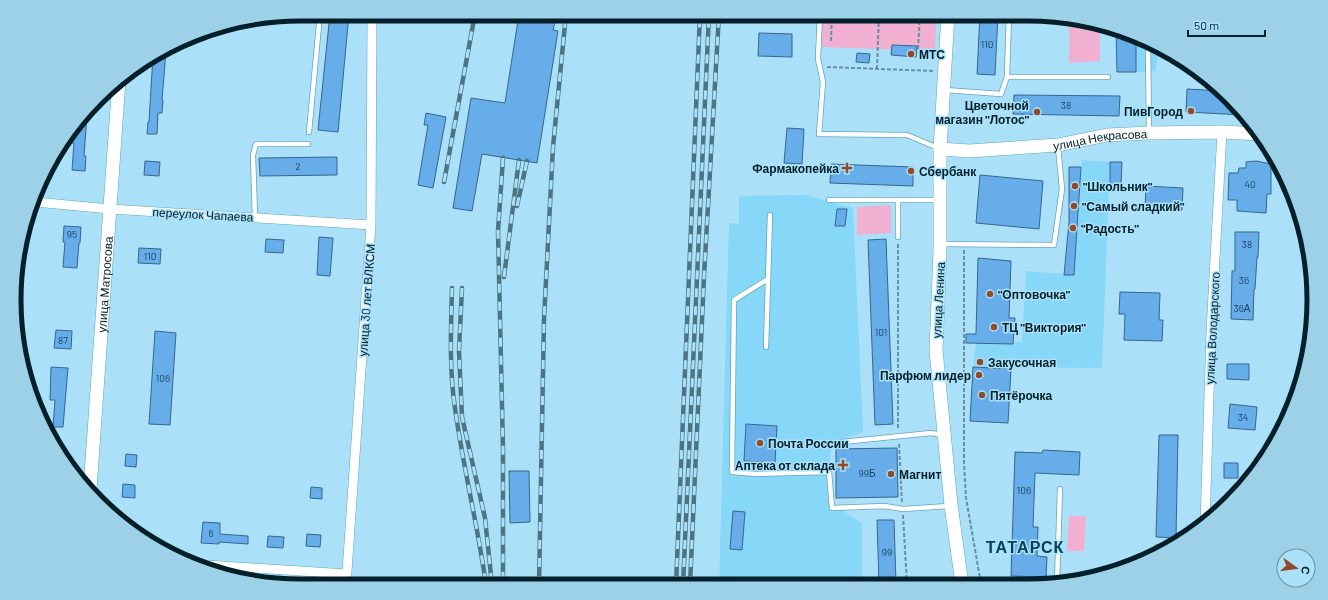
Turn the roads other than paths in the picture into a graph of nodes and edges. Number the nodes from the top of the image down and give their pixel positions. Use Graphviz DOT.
graph roads {
  1 [pos="319,21"];
  2 [pos="372,21"];
  3 [pos="820,21"];
  4 [pos="948,21"];
  5 [pos="1009,21"];
  6 [pos="1148,49"];
  7 [pos="1007,76"];
  8 [pos="1108,77"];
  9 [pos="118,88"];
  10 [pos="943,90"];
  11 [pos="309,132"];
  12 [pos="1222,132"];
  13 [pos="1149,133"];
  14 [pos="1252,134"];
  15 [pos="308,144"];
  16 [pos="1058,146"];
  17 [pos="940,149"];
  18 [pos="830,200"];
  19 [pos="898,200"];
  20 [pos="940,200"];
  21 [pos="39,202"];
  22 [pos="110,209"];
  23 [pos="770,215"];
  24 [pos="255,218"];
  25 [pos="371,224"];
  26 [pos="898,237"];
  27 [pos="940,244"];
  28 [pos="768,279"];
  29 [pos="766,347"];
  30 [pos="944,435"];
  31 [pos="842,442"];
  32 [pos="90,484"];
  33 [pos="1060,488"];
  34 [pos="951,505"];
  35 [pos="1204,516"];
  36 [pos="216,566"];
  37 [pos="347,574"];
  38 [pos="1057,577"];
  39 [pos="347,579"];
  40 [pos="961,579"];
  1 -- 11 [label="lane"];
  2 -- 25 [label="street, улица 30 лет ВЛКСМ"];
  3 -- 17 [label="lane"];
  4 -- 10 [label="street, улица Ленина"];
  5 -- 7 [label="lane"];
  6 -- 13 [label="lane"];
  7 -- 8 [label="lane"];
  7 -- 10 [label="lane"];
  9 -- 22 [label="street, улица Матросова"];
  10 -- 17 [label="street, улица Ленина"];
  12 -- 13 [label="street, улица Некрасова"];
  12 -- 14 [label="street, улица Некрасова"];
  12 -- 35 [label="street, улица Володарского"];
  13 -- 16 [label="street, улица Некрасова"];
  15 -- 24 [label="lane"];
  16 -- 17 [label="street, улица Некрасова"];
  16 -- 27 [label="lane"];
  17 -- 20 [label="street, улица Ленина"];
  18 -- 19 [label="lane"];
  19 -- 20 [label="lane"];
  19 -- 26 [label="lane"];
  20 -- 27 [label="street, улица Ленина"];
  21 -- 22 [label="street, переулок Чапаева"];
  22 -- 24 [label="street, переулок Чапаева"];
  22 -- 32 [label="street, улица Матросова"];
  23 -- 28 [label="lane"];
  24 -- 25 [label="street, переулок Чапаева"];
  25 -- 37 [label="street, улица 30 лет ВЛКСМ"];
  27 -- 30 [label="street, улица Ленина"];
  28 -- 29 [label="lane"];
  28 -- 34 [label="lane"];
  30 -- 31 [label="lane"];
  30 -- 34 [label="street, улица Ленина"];
  33 -- 38 [label="lane"];
  34 -- 40 [label="street, улица Ленина"];
  36 -- 37 [label="street"];
  37 -- 39 [label="street, улица 30 лет ВЛКСМ"];
}
